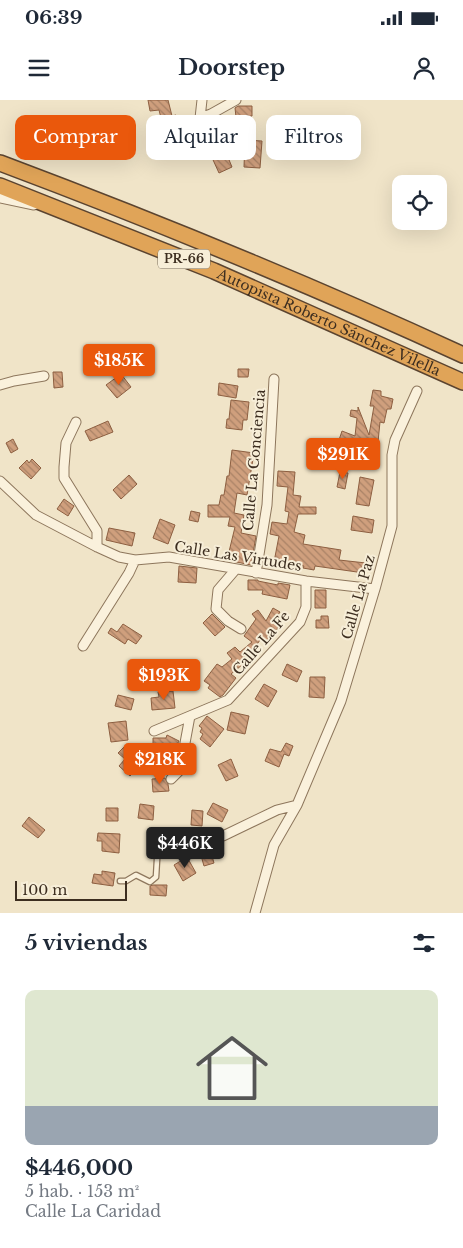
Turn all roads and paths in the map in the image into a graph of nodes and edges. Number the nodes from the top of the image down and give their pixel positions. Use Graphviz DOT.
graph roads {
  1 [pos="202,100"];
  2 [pos="236,100"];
  3 [pos="200,115"];
  4 [pos="208,115"];
  5 [pos="0,156"];
  6 [pos="0,164"];
  7 [pos="0,186"];
  8 [pos="71,190"];
  9 [pos="0,198"];
  10 [pos="58,209"];
  11 [pos="463,355"];
  12 [pos="44,376"];
  13 [pos="274,379"];
  14 [pos="463,382"];
  15 [pos="0,385"];
  16 [pos="417,392"];
  17 [pos="76,422"];
  18 [pos="0,481"];
  19 [pos="97,547"];
  20 [pos="135,560"];
  21 [pos="236,569"];
  22 [pos="256,573"];
  23 [pos="306,581"];
  24 [pos="375,589"];
  25 [pos="242,629"];
  26 [pos="83,646"];
  27 [pos="190,716"];
  28 [pos="154,731"];
  29 [pos="171,779"];
  30 [pos="297,804"];
  31 [pos="160,834"];
  32 [pos="120,881"];
  33 [pos="255,913"];
  1 -- 3 [label="street"];
  2 -- 4 [label="street"];
  5 -- 8 [label="street"];
  6 -- 8 [label="highway, Autopista Roberto Sánchez Vilella / PR-66"];
  7 -- 10 [label="highway, Autopista Roberto Sánchez Vilella / PR-66"];
  8 -- 11 [label="highway, Autopista Roberto Sánchez Vilella / PR-66"];
  9 -- 10 [label="street"];
  10 -- 14 [label="highway, Autopista Roberto Sánchez Vilella / PR-66"];
  12 -- 15 [label="street"];
  13 -- 22 [label="street, Calle La Conciencia"];
  16 -- 24 [label="street, Calle La Paz"];
  17 -- 19 [label="street"];
  18 -- 19 [label="street, Calle Las Virtudes"];
  19 -- 20 [label="street, Calle Las Virtudes"];
  20 -- 21 [label="street, Calle Las Virtudes"];
  20 -- 26 [label="street"];
  21 -- 22 [label="street, Calle Las Virtudes"];
  21 -- 25 [label="street"];
  22 -- 23 [label="street, Calle Las Virtudes"];
  23 -- 24 [label="street, Calle Las Virtudes"];
  23 -- 27 [label="street, Calle La Fe"];
  24 -- 30 [label="street, Calle La Paz"];
  27 -- 28 [label="street, Calle La Fe"];
  27 -- 29 [label="street"];
  30 -- 31 [label="street"];
  30 -- 33 [label="street, Calle La Paz"];
  31 -- 32 [label="lane"];
}
